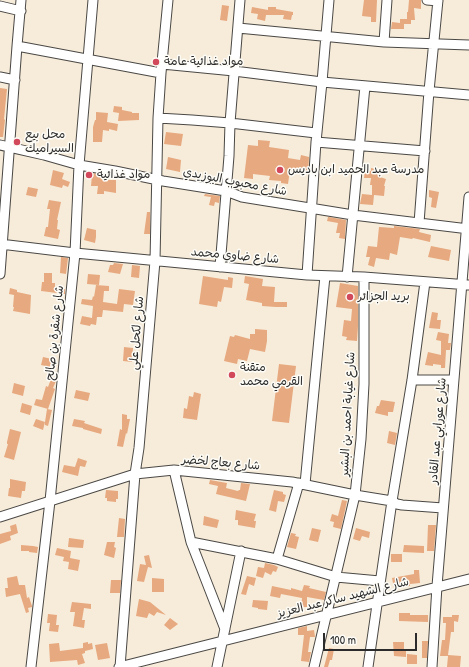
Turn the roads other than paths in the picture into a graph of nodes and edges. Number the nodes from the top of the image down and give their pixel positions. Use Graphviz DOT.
graph roads {
  1 [pos="22,0"];
  2 [pos="93,0"];
  3 [pos="168,0"];
  4 [pos="240,0"];
  5 [pos="329,0"];
  6 [pos="387,0"];
  7 [pos="427,0"];
  8 [pos="438,0"];
  9 [pos="0,6"];
  10 [pos="21,11"];
  11 [pos="238,28"];
  12 [pos="326,37"];
  13 [pos="384,42"];
  14 [pos="434,44"];
  15 [pos="469,45"];
  16 [pos="17,46"];
  17 [pos="88,59"];
  18 [pos="161,69"];
  19 [pos="234,71"];
  20 [pos="0,77"];
  21 [pos="15,80"];
  22 [pos="322,82"];
  23 [pos="365,86"];
  24 [pos="430,91"];
  25 [pos="469,95"];
  26 [pos="158,118"];
  27 [pos="230,123"];
  28 [pos="316,138"];
  29 [pos="0,145"];
  30 [pos="359,146"];
  31 [pos="9,148"];
  32 [pos="425,152"];
  33 [pos="79,165"];
  34 [pos="156,180"];
  35 [pos="226,191"];
  36 [pos="469,197"];
  37 [pos="311,208"];
  38 [pos="353,215"];
  39 [pos="419,223"];
  40 [pos="468,229"];
  41 [pos="1,244"];
  42 [pos="75,253"];
  43 [pos="155,261"];
  44 [pos="220,267"];
  45 [pos="0,274"];
  46 [pos="307,275"];
  47 [pos="325,276"];
  48 [pos="347,277"];
  49 [pos="364,277"];
  50 [pos="425,282"];
  51 [pos="465,285"];
  52 [pos="412,380"];
  53 [pos="454,380"];
  54 [pos="174,470"];
  55 [pos="135,474"];
  56 [pos="302,484"];
  57 [pos="355,495"];
  58 [pos="50,501"];
  59 [pos="392,501"];
  60 [pos="443,508"];
  61 [pos="0,517"];
  62 [pos="191,542"];
  63 [pos="241,551"];
  64 [pos="278,559"];
  65 [pos="336,577"];
  66 [pos="469,579"];
  67 [pos="380,581"];
  68 [pos="437,586"];
  69 [pos="378,601"];
  70 [pos="327,614"];
  71 [pos="225,629"];
  72 [pos="218,641"];
  73 [pos="31,667"];
  74 [pos="120,667"];
  75 [pos="217,667"];
  76 [pos="314,667"];
  77 [pos="368,667"];
  78 [pos="432,667"];
  1 -- 10 [label="street"];
  2 -- 17 [label="street, شارع شقرة بن صالح"];
  3 -- 18 [label="street, شارع لكحل علي"];
  4 -- 11 [label="street"];
  5 -- 12 [label="street"];
  6 -- 13 [label="street"];
  7 -- 8 [label="street"];
  8 -- 14 [label="street"];
  9 -- 10 [label="street"];
  10 -- 16 [label="street"];
  11 -- 12 [label="street"];
  11 -- 19 [label="street"];
  12 -- 13 [label="street"];
  12 -- 22 [label="street"];
  13 -- 14 [label="street"];
  14 -- 15 [label="street"];
  14 -- 24 [label="street"];
  16 -- 17 [label="street"];
  16 -- 21 [label="street"];
  17 -- 18 [label="street"];
  17 -- 33 [label="street, شارع شقرة بن صالح"];
  18 -- 19 [label="street"];
  18 -- 26 [label="street, شارع لكحل علي"];
  19 -- 22 [label="street"];
  19 -- 27 [label="street"];
  20 -- 21 [label="street"];
  21 -- 31 [label="street"];
  22 -- 23 [label="street"];
  22 -- 28 [label="street"];
  23 -- 24 [label="street"];
  23 -- 30 [label="street"];
  24 -- 25 [label="street"];
  24 -- 32 [label="street"];
  26 -- 27 [label="street"];
  26 -- 34 [label="street, شارع لكحل علي"];
  27 -- 28 [label="street"];
  27 -- 35 [label="street"];
  28 -- 30 [label="street"];
  28 -- 37 [label="street"];
  29 -- 31 [label="street, شارع محبوب البوزيدي"];
  30 -- 32 [label="street"];
  30 -- 38 [label="street"];
  31 -- 33 [label="street, شارع محبوب البوزيدي"];
  31 -- 41 [label="street"];
  32 -- 39 [label="street"];
  33 -- 34 [label="street, شارع محبوب البوزيدي"];
  33 -- 42 [label="street, شارع شقرة بن صالح"];
  34 -- 35 [label="street, شارع محبوب البوزيدي"];
  34 -- 43 [label="street, شارع لكحل علي"];
  35 -- 37 [label="street, شارع محبوب البوزيدي"];
  35 -- 44 [label="street"];
  36 -- 40 [label="street, شارع عورابي عبد القادر"];
  37 -- 38 [label="street, شارع محبوب البوزيدي"];
  37 -- 46 [label="street"];
  38 -- 39 [label="street, شارع محبوب البوزيدي"];
  38 -- 48 [label="street"];
  39 -- 40 [label="street, شارع محبوب البوزيدي"];
  40 -- 51 [label="street, شارع عورابي عبد القادر"];
  41 -- 42 [label="street, شارع ضاوي محمد"];
  41 -- 45 [label="street"];
  42 -- 43 [label="street, شارع ضاوي محمد"];
  42 -- 58 [label="street, شارع شقرة بن صالح"];
  43 -- 44 [label="street, شارع ضاوي محمد"];
  43 -- 55 [label="street, شارع لكحل علي"];
  44 -- 46 [label="street, شارع ضاوي محمد"];
  46 -- 47 [label="street, شارع ضاوي محمد"];
  47 -- 48 [label="street, شارع ضاوي محمد"];
  47 -- 56 [label="street"];
  48 -- 49 [label="street, شارع ضاوي محمد"];
  49 -- 50 [label="street, شارع ضاوي محمد"];
  49 -- 57 [label="street, شارع غيابة احمد بن البشير"];
  50 -- 51 [label="street, شارع ضاوي محمد"];
  50 -- 52 [label="street"];
  51 -- 53 [label="street, شارع عورابي عبد القادر"];
  52 -- 53 [label="street"];
  52 -- 59 [label="street"];
  53 -- 60 [label="street, شارع عورابي عبد القادر"];
  54 -- 55 [label="street, شارع بعاج لخضر"];
  54 -- 56 [label="street, شارع بعاج لخضر"];
  54 -- 62 [label="street"];
  55 -- 58 [label="street, شارع بعاج لخضر"];
  55 -- 74 [label="street, شارع لكحل علي"];
  56 -- 57 [label="street, شارع بعاج لخضر"];
  56 -- 64 [label="street"];
  57 -- 59 [label="street, شارع بعاج لخضر"];
  57 -- 65 [label="street, شارع غيابة احمد بن البشير"];
  58 -- 61 [label="street, شارع بعاج لخضر"];
  58 -- 73 [label="street, شارع شقرة بن صالح"];
  59 -- 60 [label="street, شارع بعاج لخضر"];
  59 -- 67 [label="street"];
  60 -- 68 [label="street, شارع عورابي عبد القادر"];
  62 -- 63 [label="street"];
  62 -- 71 [label="street"];
  63 -- 64 [label="street"];
  63 -- 71 [label="street"];
  64 -- 65 [label="street"];
  65 -- 67 [label="street"];
  65 -- 70 [label="street, شارع غيابة احمد بن البشير"];
  66 -- 68 [label="street, شارع الشهيد ساكر عبد العزيز"];
  67 -- 69 [label="street"];
  68 -- 69 [label="street, شارع الشهيد ساكر عبد العزيز"];
  68 -- 78 [label="street, شارع عورابي عبد القادر"];
  69 -- 70 [label="street, شارع الشهيد ساكر عبد العزيز"];
  69 -- 77 [label="street"];
  70 -- 72 [label="street, شارع الشهيد ساكر عبد العزيز"];
  70 -- 76 [label="street, شارع غيابة احمد بن البشير"];
  71 -- 72 [label="street"];
  72 -- 74 [label="street, شارع الشهيد ساكر عبد العزيز"];
  72 -- 75 [label="street"];
}
